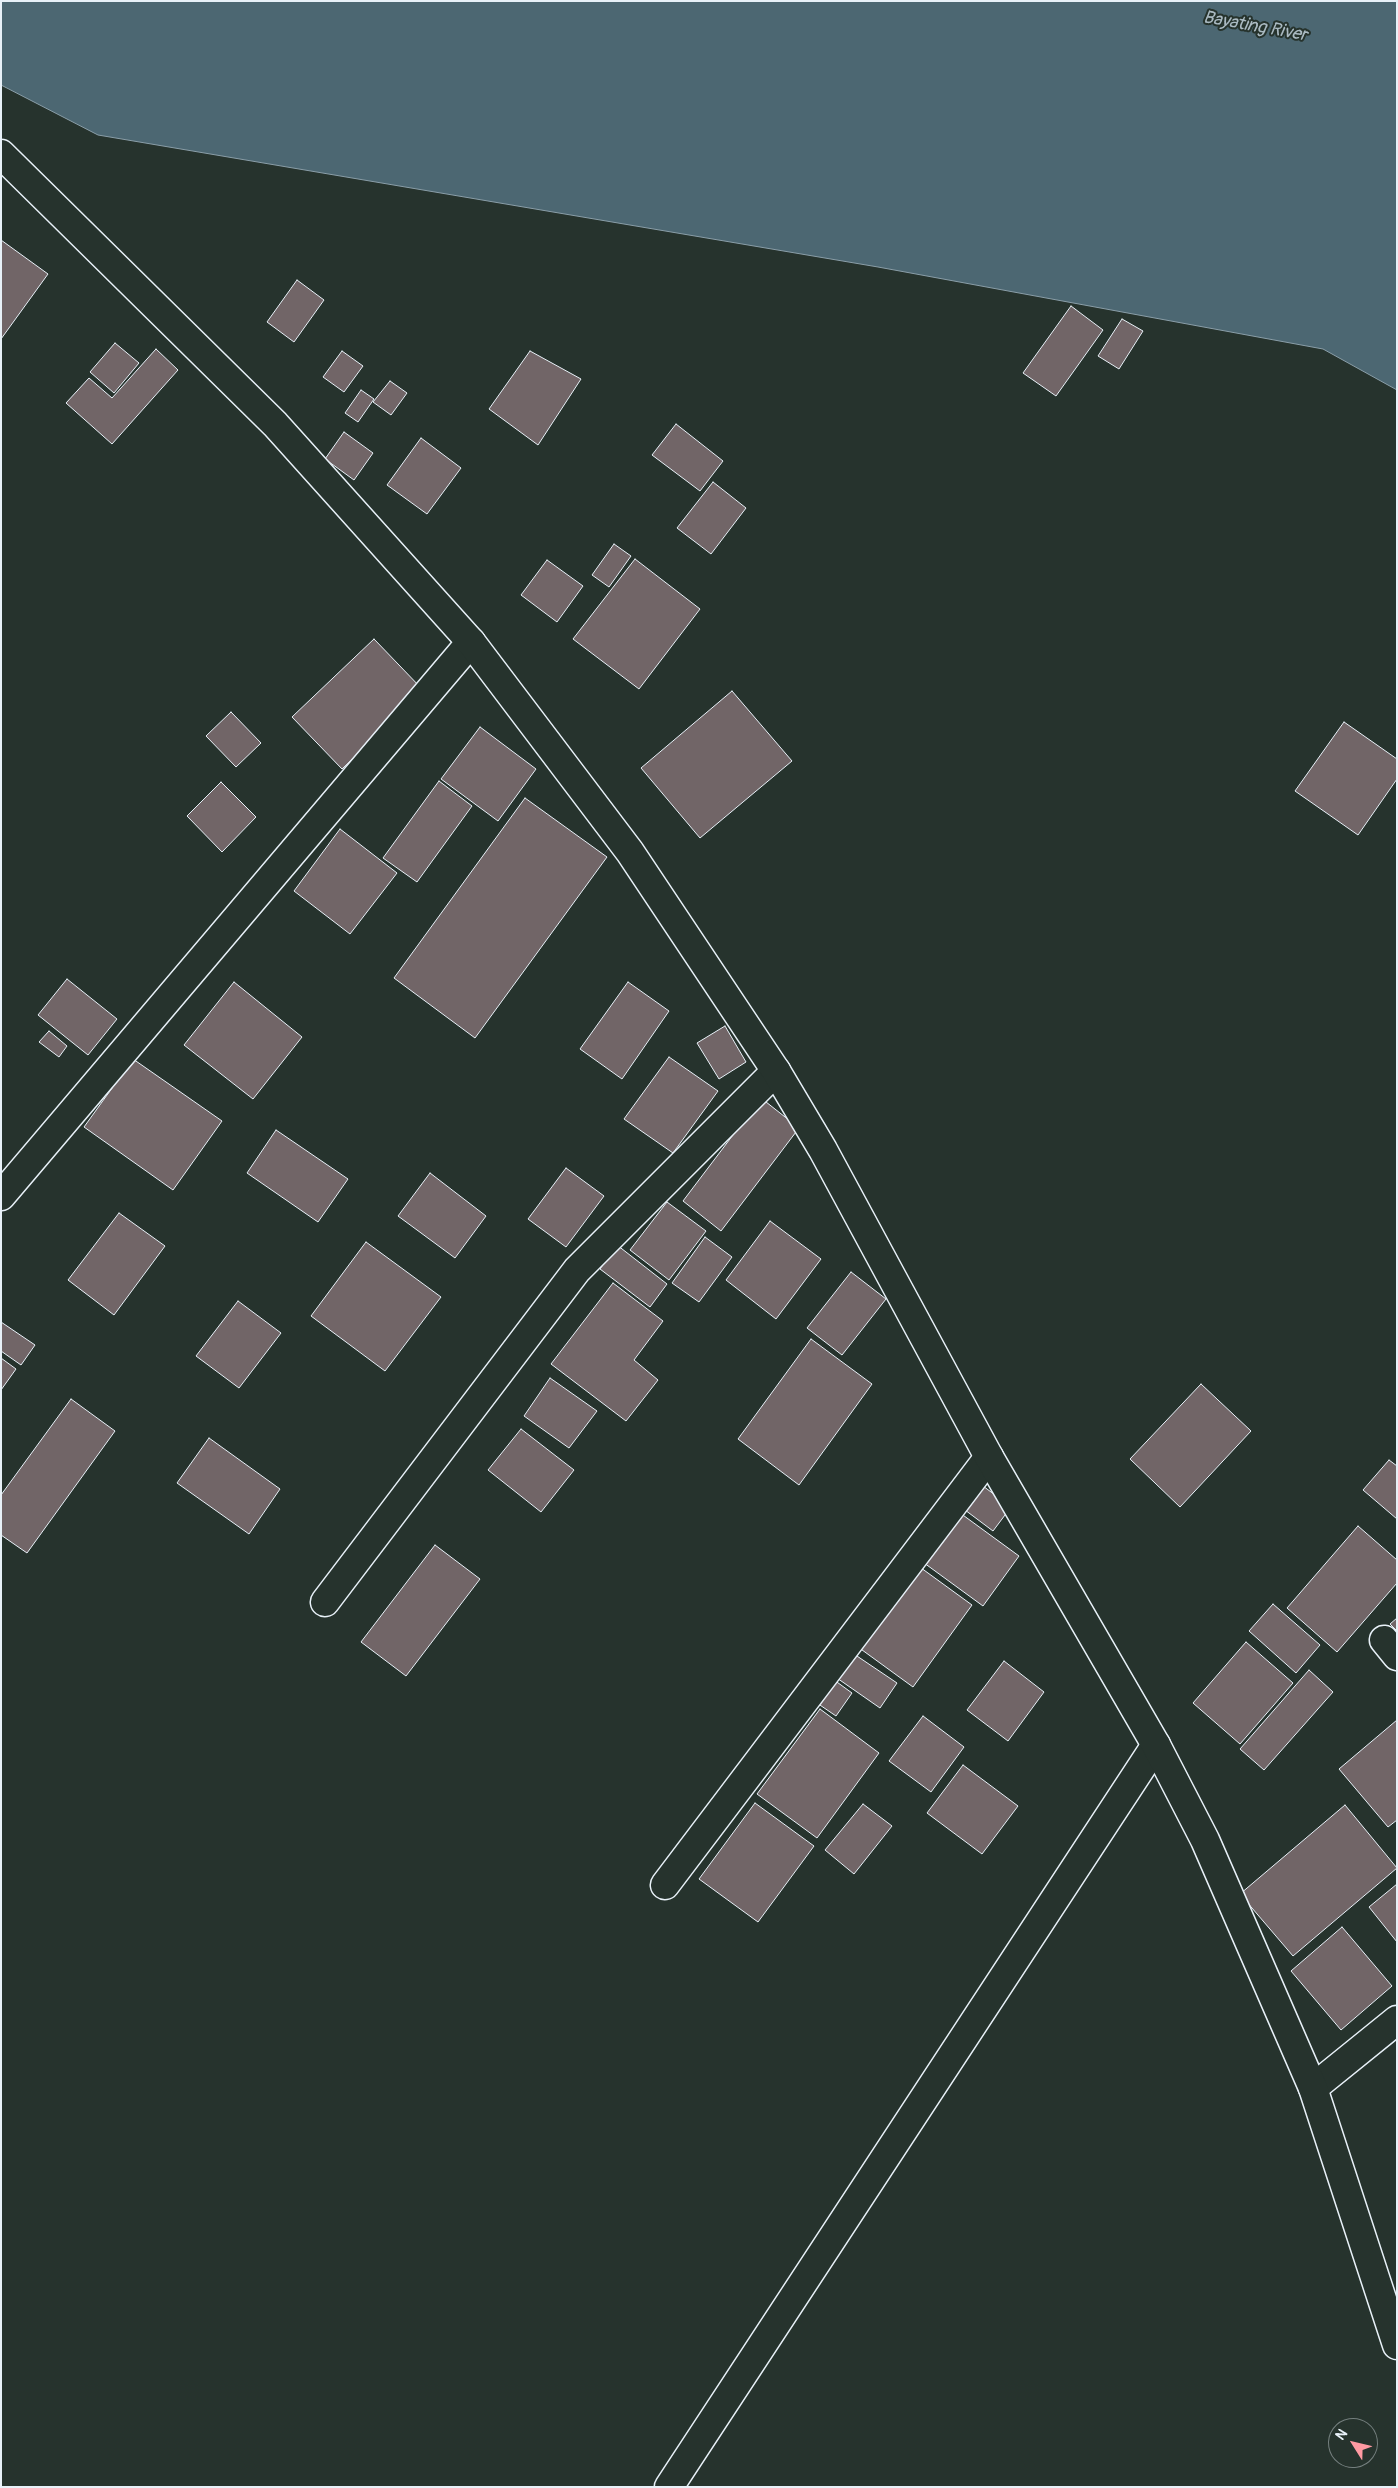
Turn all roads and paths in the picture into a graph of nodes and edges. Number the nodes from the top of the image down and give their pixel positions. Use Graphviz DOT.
graph roads {
  1 [pos="1,154"];
  2 [pos="471,642"];
  3 [pos="776,1071"];
  4 [pos="1,1196"];
  5 [pos="990,1457"];
  6 [pos="325,1602"];
  7 [pos="1156,1746"];
  8 [pos="665,1885"];
  9 [pos="1397,2020"];
  10 [pos="1313,2088"];
  11 [pos="1397,2345"];
  12 [pos="670,2487"];
  1 -- 2 [label="street"];
  2 -- 3 [label="street"];
  2 -- 4 [label="street"];
  3 -- 5 [label="street"];
  3 -- 6 [label="street"];
  5 -- 7 [label="street"];
  5 -- 8 [label="street"];
  7 -- 10 [label="street"];
  7 -- 12 [label="street"];
  9 -- 10 [label="street"];
  10 -- 11 [label="street"];
}
